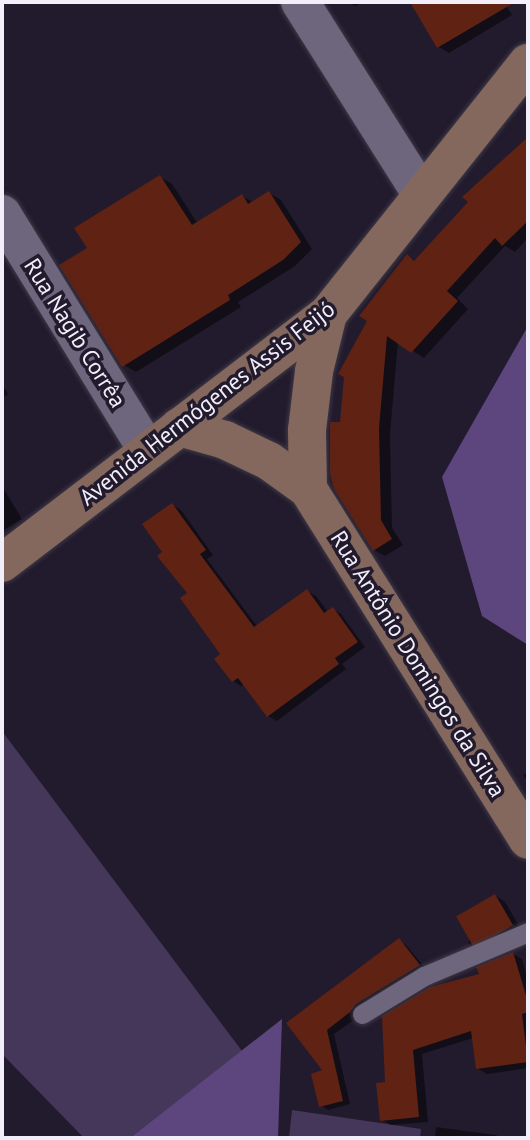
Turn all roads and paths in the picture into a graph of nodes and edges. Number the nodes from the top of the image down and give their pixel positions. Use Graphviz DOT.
graph roads {
  1 [pos="300,2"];
  2 [pos="528,63"];
  3 [pos="422,195"];
  4 [pos="2,214"];
  5 [pos="328,314"];
  6 [pos="179,428"];
  7 [pos="148,451"];
  8 [pos="308,489"];
  9 [pos="2,563"];
  10 [pos="528,840"];
  11 [pos="528,932"];
  12 [pos="362,1014"];
  1 -- 3 [label="street"];
  2 -- 3 [label="main road, Avenida Hermógenes Assis Feijó"];
  3 -- 5 [label="main road, Avenida Hermógenes Assis Feijó"];
  4 -- 7 [label="street, Rua Nagib Corrêa"];
  5 -- 6 [label="main road, Avenida Hermógenes Assis Feijó"];
  5 -- 8 [label="main road"];
  6 -- 7 [label="main road, Avenida Hermógenes Assis Feijó"];
  6 -- 8 [label="main road, Rua Antônio Domingos da Silva"];
  7 -- 9 [label="main road, Avenida Hermógenes Assis Feijó"];
  8 -- 10 [label="main road, Rua Antônio Domingos da Silva"];
  11 -- 12 [label="lane"];
}
